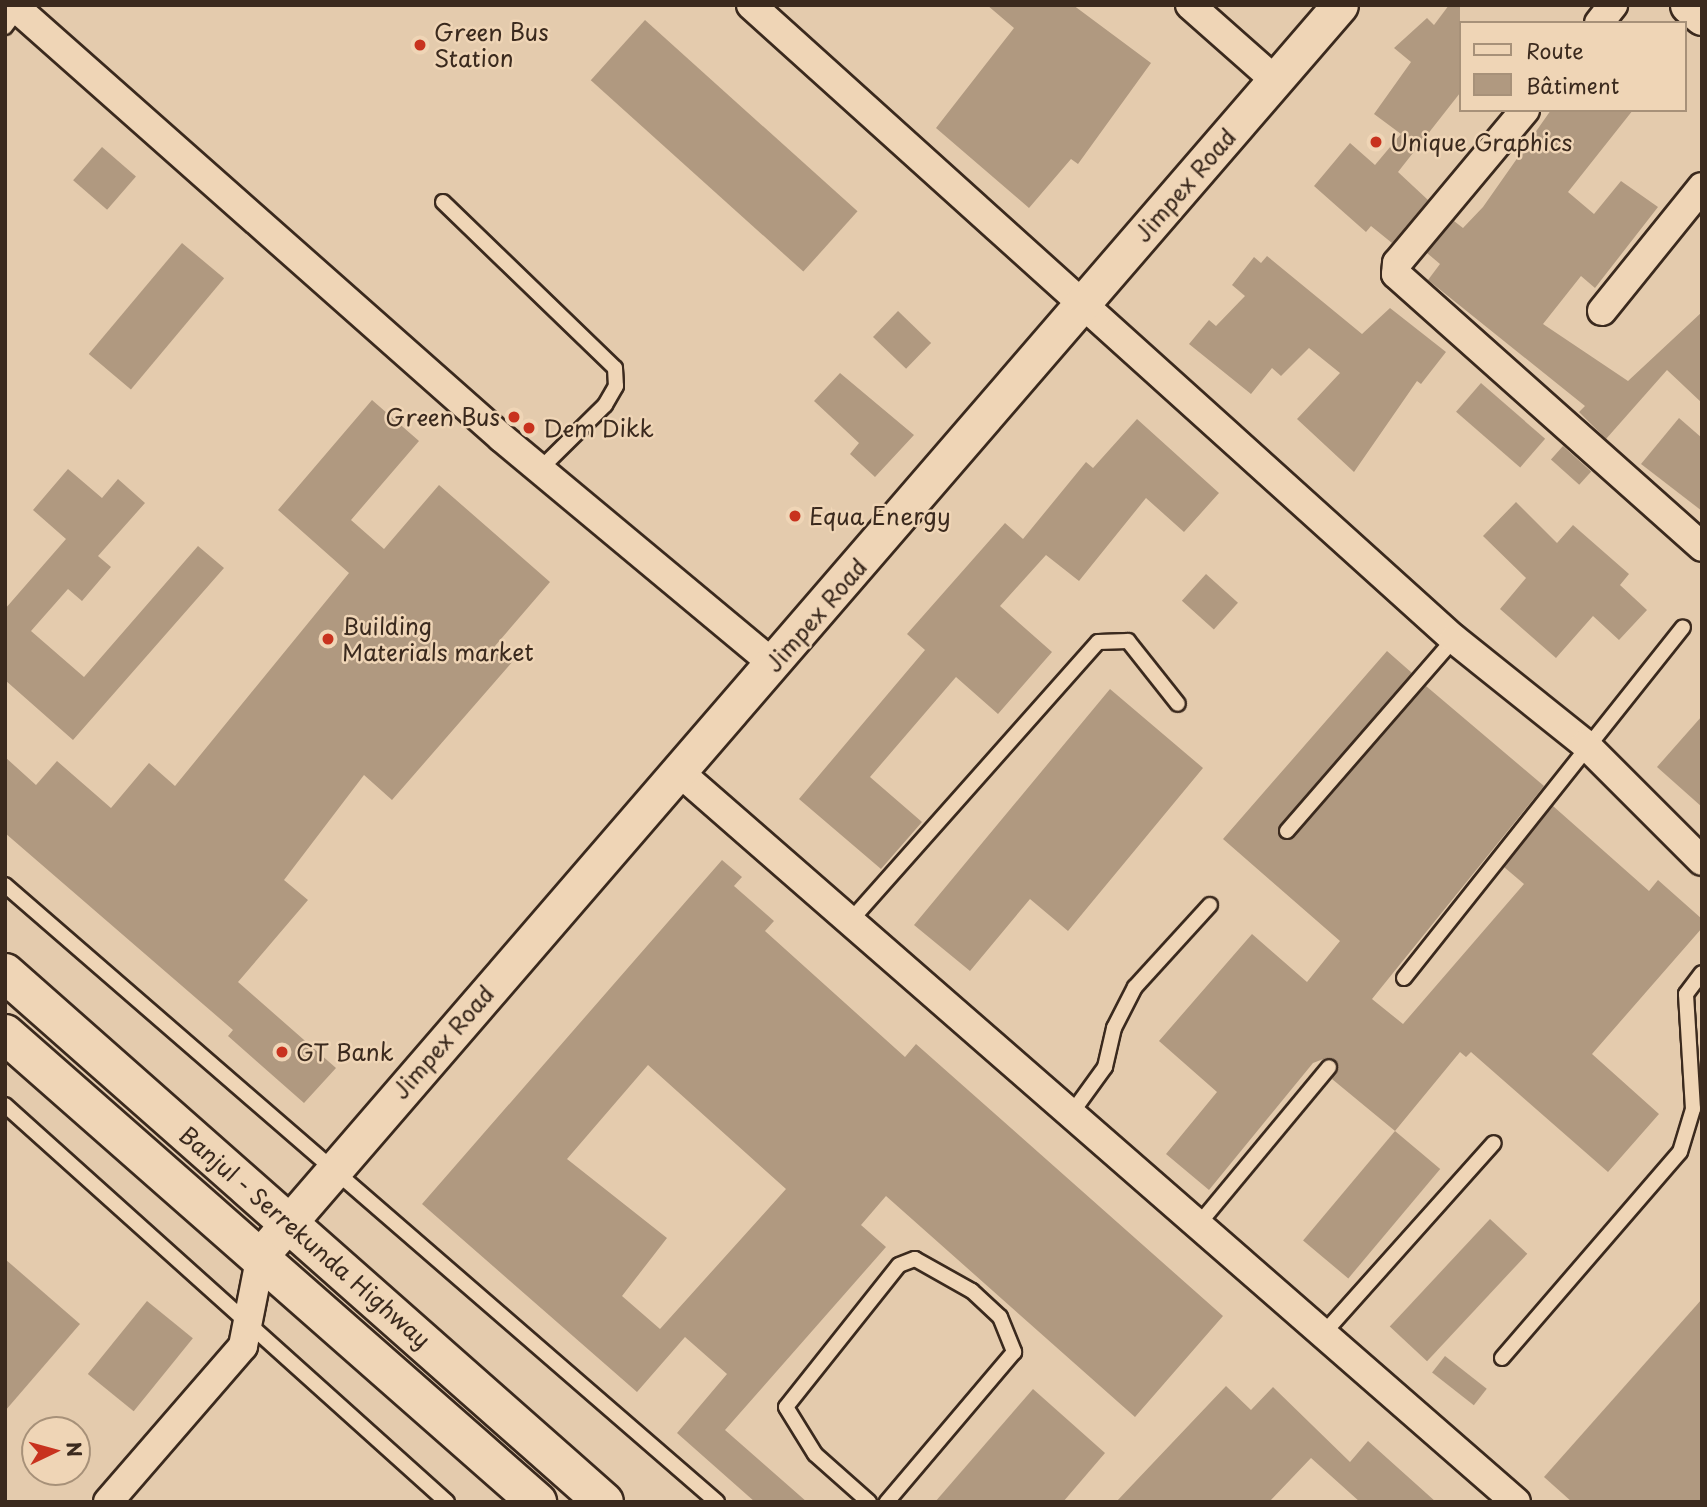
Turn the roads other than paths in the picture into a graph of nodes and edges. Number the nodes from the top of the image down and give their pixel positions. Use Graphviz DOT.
graph roads {
  1 [pos="751,5"];
  2 [pos="1190,5"];
  3 [pos="1340,5"];
  4 [pos="1613,5"];
  5 [pos="1688,5"];
  6 [pos="12,14"];
  7 [pos="1702,17"];
  8 [pos="1601,21"];
  9 [pos="1276,81"];
  10 [pos="1523,112"];
  11 [pos="1702,187"];
  12 [pos="443,202"];
  13 [pos="1082,304"];
  14 [pos="1602,311"];
  15 [pos="540,469"];
  16 [pos="1702,547"];
  17 [pos="1683,627"];
  18 [pos="1454,639"];
  19 [pos="774,665"];
  20 [pos="1178,704"];
  21 [pos="1585,744"];
  22 [pos="678,771"];
  23 [pos="1287,831"];
  24 [pos="1702,861"];
  25 [pos="5,885"];
  26 [pos="1210,905"];
  27 [pos="852,919"];
  28 [pos="5,973"];
  29 [pos="1702,973"];
  30 [pos="1404,978"];
  31 [pos="5,1034"];
  32 [pos="1329,1067"];
  33 [pos="5,1105"];
  34 [pos="1072,1114"];
  35 [pos="1494,1143"];
  36 [pos="335,1165"];
  37 [pos="287,1221"];
  38 [pos="1198,1225"];
  39 [pos="261,1255"];
  40 [pos="250,1318"];
  41 [pos="1323,1334"];
  42 [pos="1502,1358"];
  43 [pos="108,1502"];
  44 [pos="447,1502"];
  45 [pos="537,1502"];
  46 [pos="604,1502"];
  47 [pos="717,1502"];
  48 [pos="869,1502"];
  49 [pos="887,1502"];
  50 [pos="1516,1502"];
  1 -- 13 [label="street"];
  2 -- 9 [label="street"];
  3 -- 9 [label="street, Jimpex Road"];
  4 -- 8 [label="street"];
  5 -- 7 [label="street"];
  6 -- 15 [label="street"];
  9 -- 13 [label="street, Jimpex Road"];
  10 -- 16 [label="street"];
  11 -- 14 [label="street"];
  12 -- 15 [label="lane"];
  13 -- 18 [label="street"];
  13 -- 19 [label="street, Jimpex Road"];
  15 -- 19 [label="street"];
  17 -- 21 [label="lane"];
  18 -- 21 [label="street"];
  18 -- 23 [label="lane"];
  19 -- 22 [label="street, Jimpex Road"];
  20 -- 27 [label="lane"];
  21 -- 24 [label="street"];
  21 -- 30 [label="lane"];
  22 -- 27 [label="street"];
  22 -- 36 [label="street, Jimpex Road"];
  25 -- 36 [label="lane"];
  26 -- 34 [label="lane"];
  27 -- 34 [label="street"];
  28 -- 37 [label="highway, Banjul - Serrekunda Highway"];
  29 -- 42 [label="lane"];
  31 -- 39 [label="highway, Banjul - Serrekunda Highway"];
  32 -- 38 [label="lane"];
  33 -- 40 [label="lane"];
  34 -- 38 [label="street"];
  35 -- 41 [label="lane"];
  36 -- 37 [label="street, Jimpex Road"];
  36 -- 47 [label="lane"];
  37 -- 39 [label="street, Jimpex Road"];
  37 -- 46 [label="highway, Banjul - Serrekunda Highway"];
  38 -- 41 [label="street"];
  39 -- 40 [label="street"];
  39 -- 45 [label="highway, Banjul - Serrekunda Highway"];
  40 -- 43 [label="street"];
  40 -- 44 [label="lane"];
  41 -- 50 [label="street"];
  48 -- 49 [label="lane"];
}
